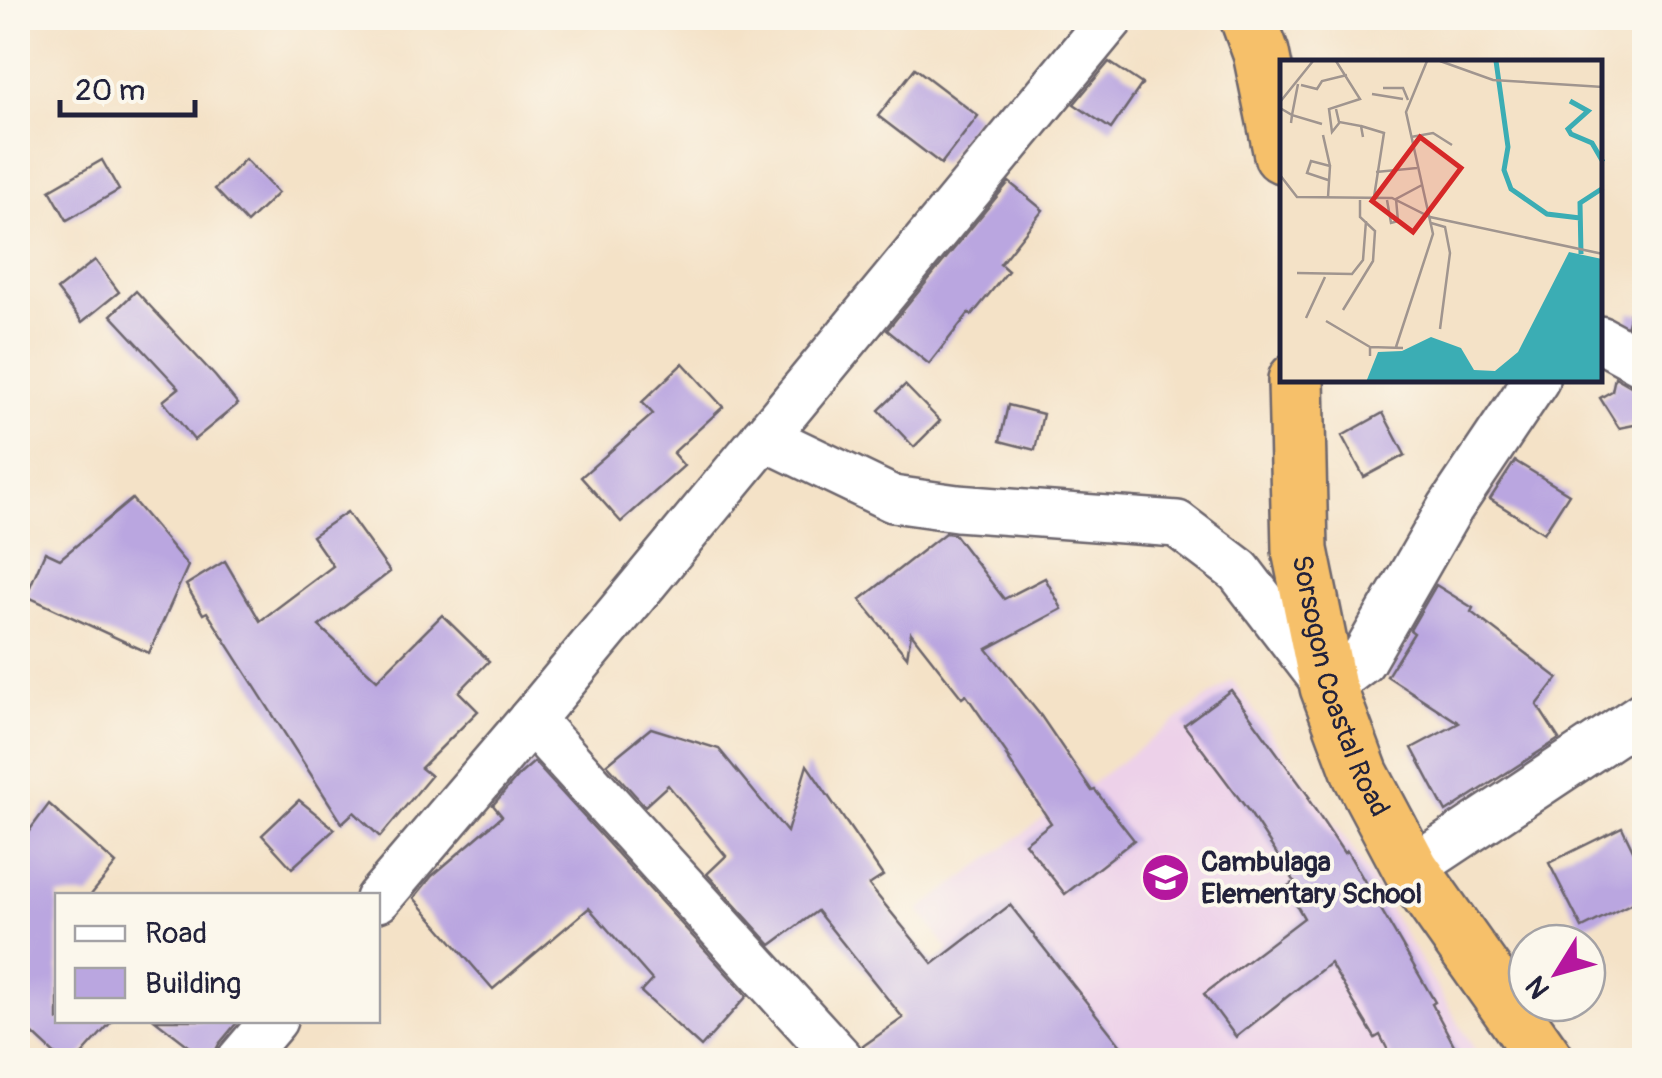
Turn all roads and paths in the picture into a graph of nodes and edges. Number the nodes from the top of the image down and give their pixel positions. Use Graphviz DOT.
graph roads {
  1 [pos="1111,18"];
  2 [pos="1248,18"];
  3 [pos="1280,145"];
  4 [pos="1602,341"];
  5 [pos="1644,362"];
  6 [pos="1296,382"];
  7 [pos="1535,382"];
  8 [pos="764,437"];
  9 [pos="1328,687"];
  10 [pos="1644,714"];
  11 [pos="531,720"];
  12 [pos="1410,869"];
  13 [pos="380,897"];
  14 [pos="271,1023"];
  15 [pos="240,1060"];
  16 [pos="841,1060"];
  17 [pos="1546,1060"];
  1 -- 8 [label="street"];
  2 -- 3 [label="highway"];
  4 -- 5 [label="street"];
  6 -- 9 [label="highway, Sorsogon Coastal Road"];
  7 -- 9 [label="street"];
  8 -- 9 [label="street"];
  8 -- 11 [label="street"];
  9 -- 12 [label="highway, Sorsogon Coastal Road"];
  10 -- 12 [label="street"];
  11 -- 13 [label="street"];
  11 -- 16 [label="street"];
  12 -- 17 [label="highway, Sorsogon Coastal Road"];
  14 -- 15 [label="street"];
}
